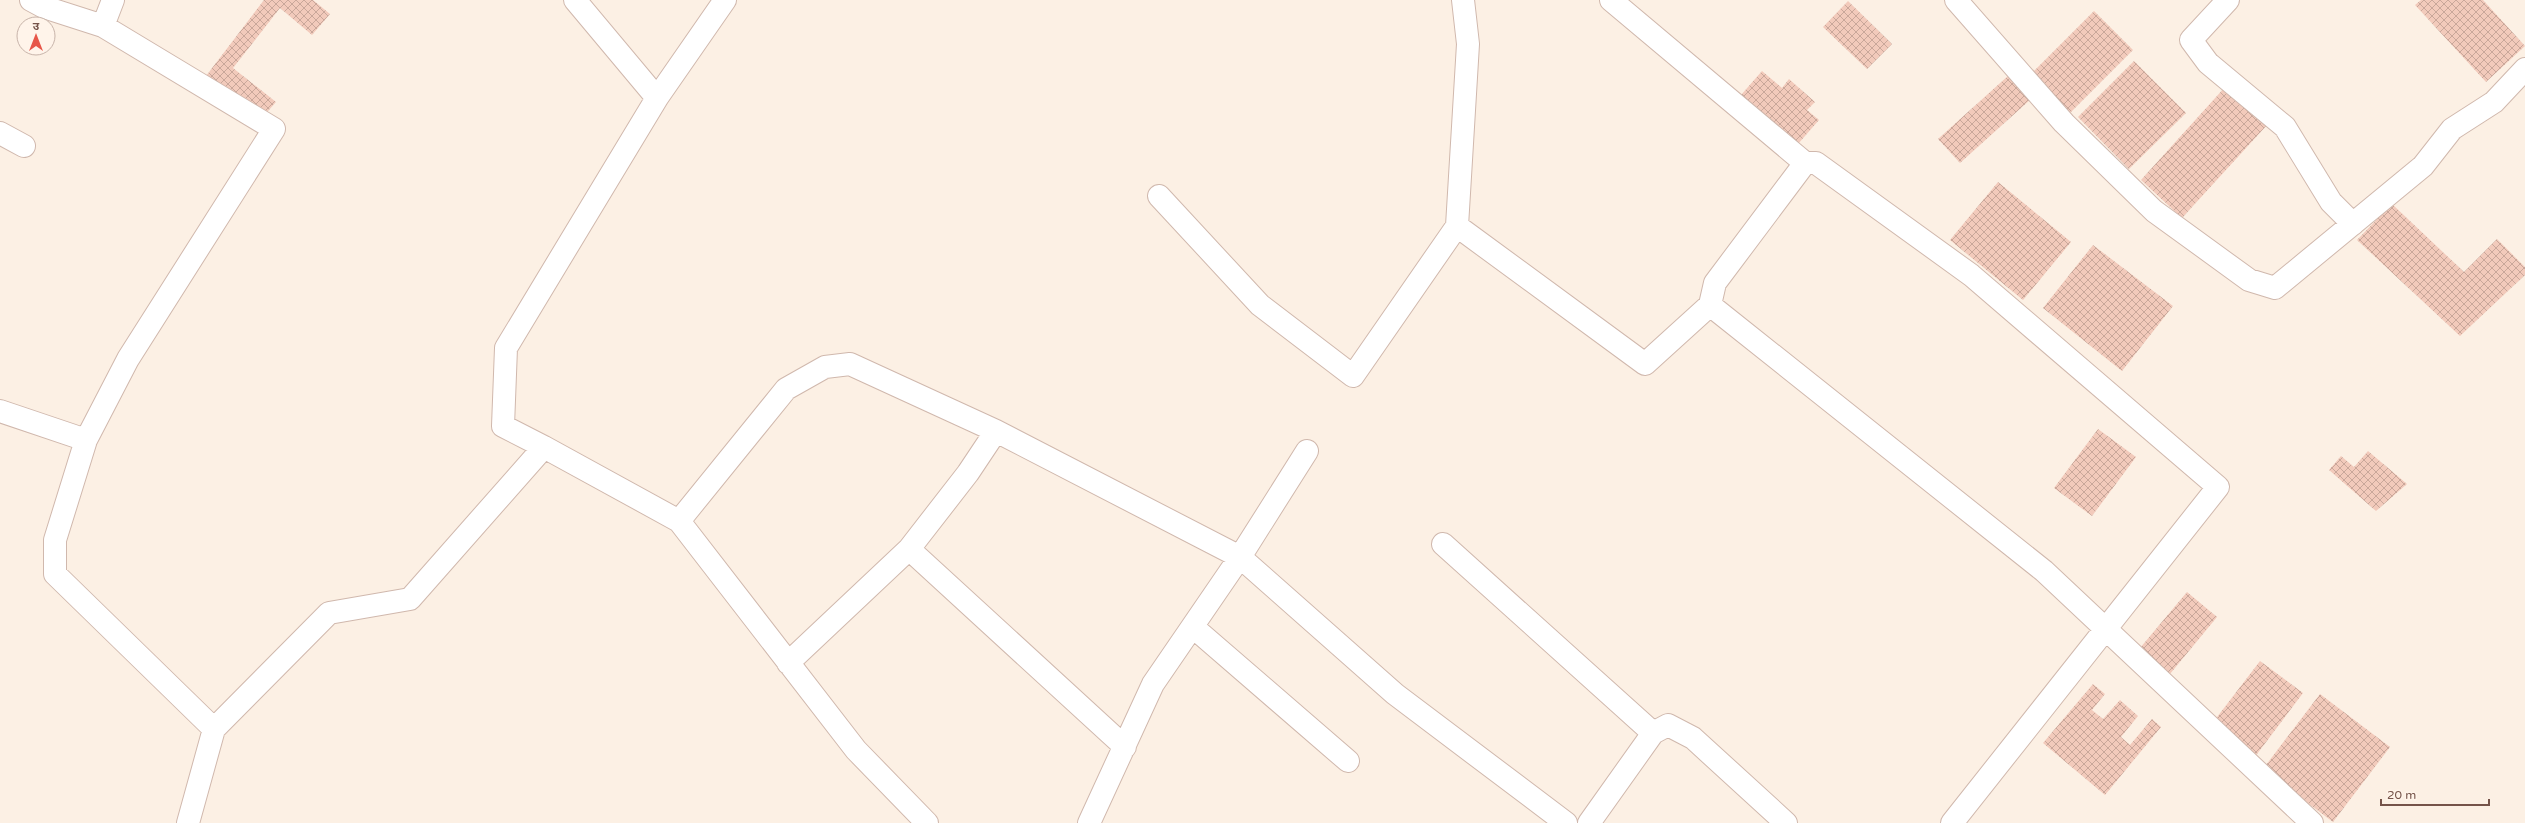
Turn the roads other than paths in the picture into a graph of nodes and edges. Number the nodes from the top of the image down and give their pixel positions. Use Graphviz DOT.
graph roads {
  1 [pos="31,0"];
  2 [pos="113,0"];
  3 [pos="575,0"];
  4 [pos="725,0"];
  5 [pos="1463,0"];
  6 [pos="1611,0"];
  7 [pos="1956,0"];
  8 [pos="2228,0"];
  9 [pos="103,26"];
  10 [pos="2525,69"];
  11 [pos="657,98"];
  12 [pos="0,133"];
  13 [pos="24,146"];
  14 [pos="1805,163"];
  15 [pos="1159,196"];
  16 [pos="2353,224"];
  17 [pos="1457,226"];
  18 [pos="1710,305"];
  19 [pos="0,411"];
  20 [pos="996,431"];
  21 [pos="86,440"];
  22 [pos="544,447"];
  23 [pos="1307,451"];
  24 [pos="679,521"];
  25 [pos="1444,544"];
  26 [pos="909,549"];
  27 [pos="1240,557"];
  28 [pos="1193,627"];
  29 [pos="2106,630"];
  30 [pos="788,663"];
  31 [pos="214,729"];
  32 [pos="1654,733"];
  33 [pos="1124,747"];
  34 [pos="1348,761"];
  35 [pos="188,823"];
  36 [pos="927,823"];
  37 [pos="1089,823"];
  38 [pos="1566,823"];
  39 [pos="1589,823"];
  40 [pos="1786,823"];
  41 [pos="1952,823"];
  42 [pos="2312,823"];
  1 -- 9 [label="street"];
  2 -- 9 [label="street"];
  3 -- 11 [label="street"];
  4 -- 11 [label="street"];
  5 -- 17 [label="street"];
  6 -- 14 [label="street"];
  7 -- 16 [label="street"];
  8 -- 16 [label="street"];
  9 -- 21 [label="street"];
  10 -- 16 [label="street"];
  11 -- 22 [label="street"];
  12 -- 13 [label="street"];
  14 -- 18 [label="street"];
  14 -- 29 [label="street"];
  15 -- 17 [label="street"];
  17 -- 18 [label="street"];
  18 -- 29 [label="street"];
  19 -- 21 [label="street"];
  20 -- 24 [label="street"];
  20 -- 26 [label="street"];
  20 -- 27 [label="street"];
  21 -- 31 [label="street"];
  22 -- 24 [label="street"];
  22 -- 31 [label="street"];
  23 -- 27 [label="street"];
  24 -- 30 [label="street"];
  25 -- 32 [label="street"];
  26 -- 30 [label="street"];
  26 -- 33 [label="street"];
  27 -- 28 [label="street"];
  27 -- 38 [label="street"];
  28 -- 33 [label="street"];
  28 -- 34 [label="street"];
  29 -- 41 [label="street"];
  29 -- 42 [label="street"];
  30 -- 36 [label="street"];
  31 -- 35 [label="street"];
  32 -- 39 [label="street"];
  32 -- 40 [label="street"];
  33 -- 37 [label="street"];
}
